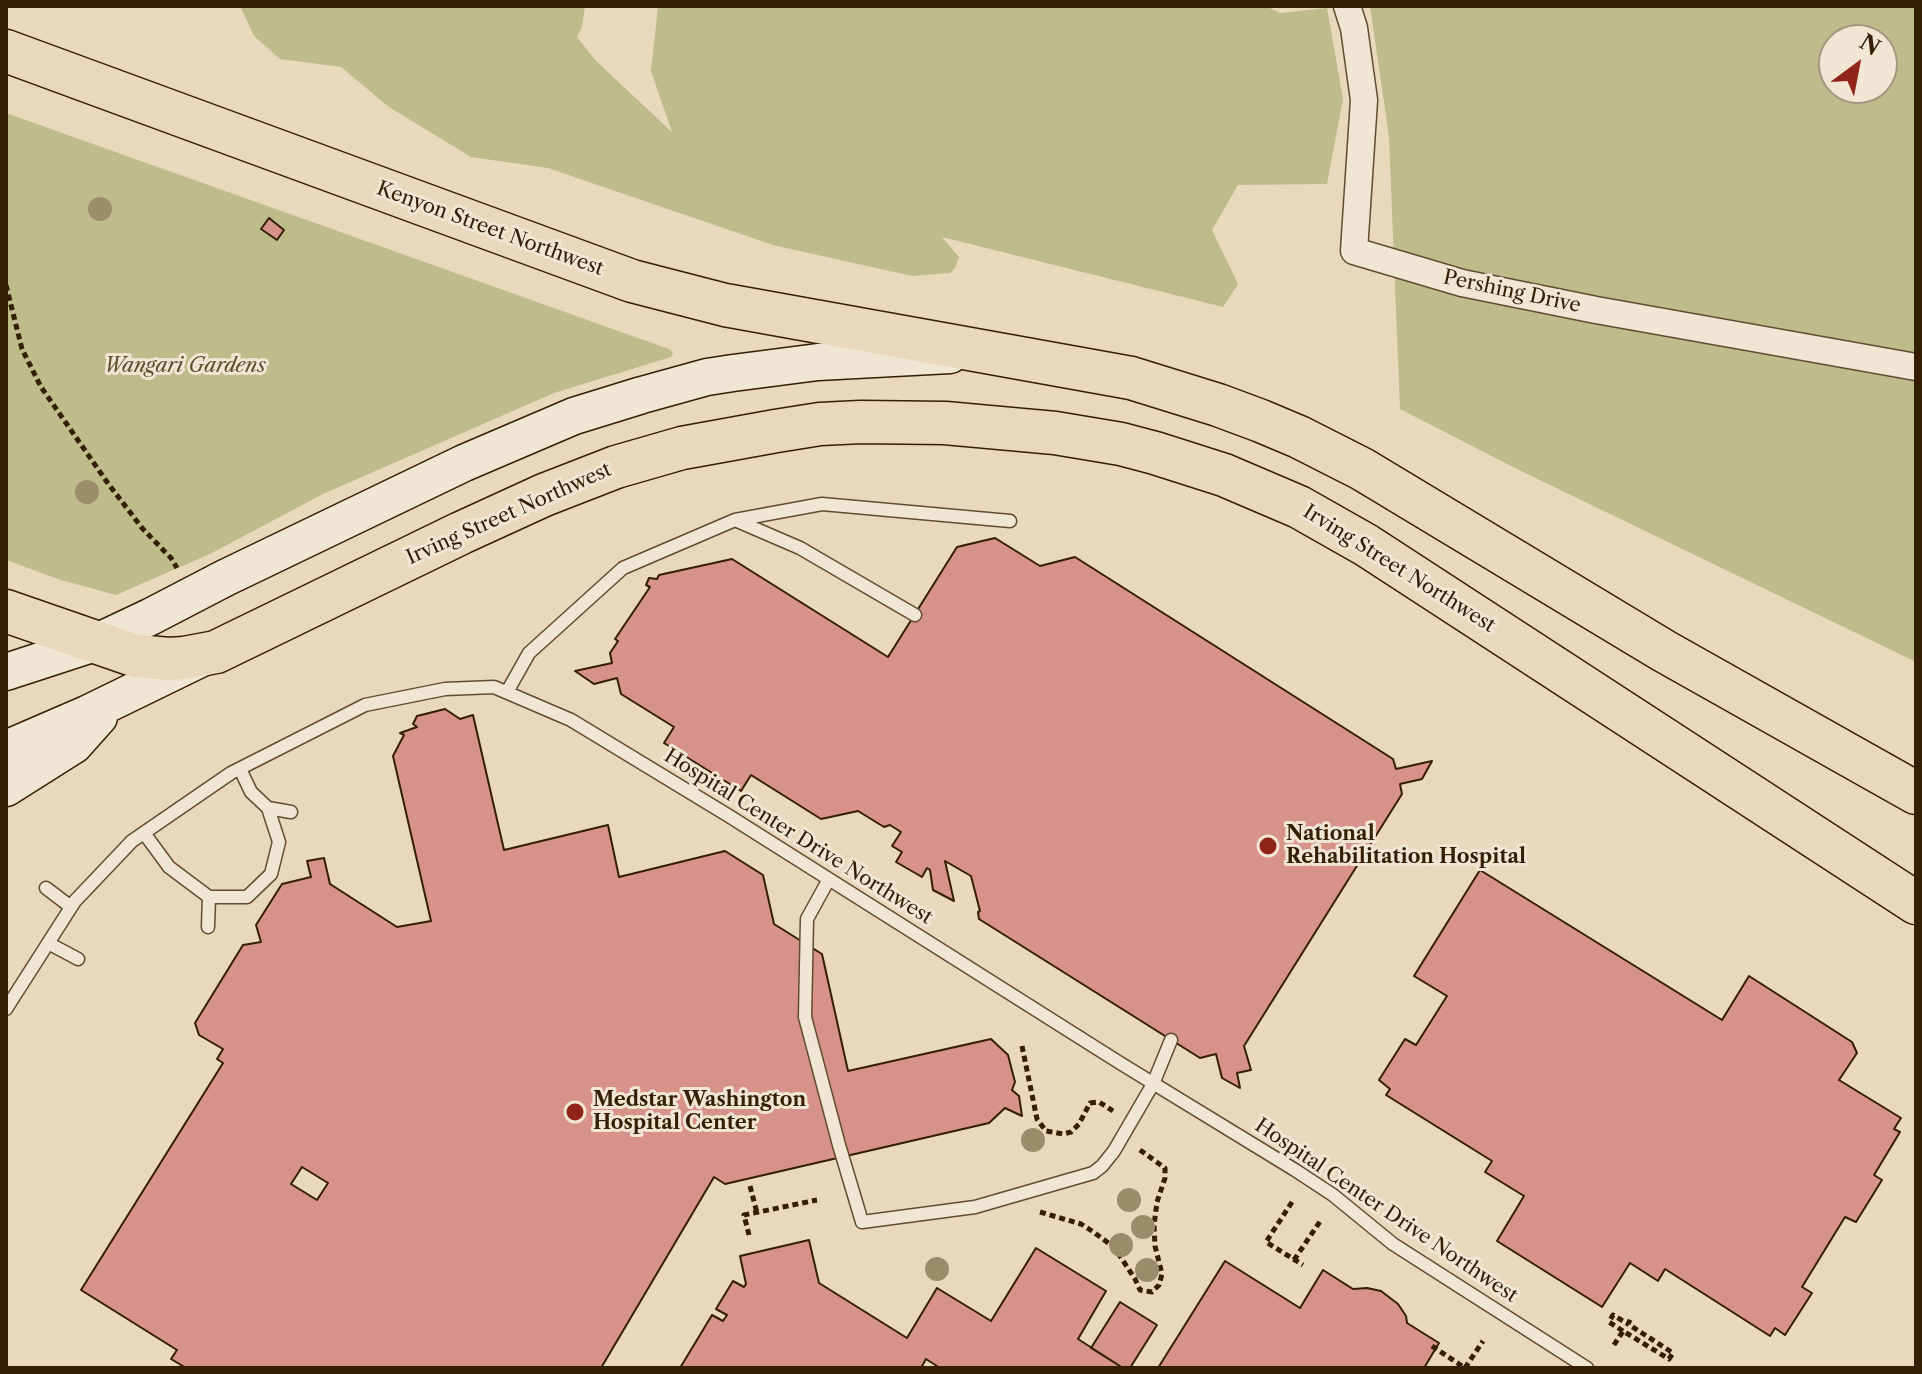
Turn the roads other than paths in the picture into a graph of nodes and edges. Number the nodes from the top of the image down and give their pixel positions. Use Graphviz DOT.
graph roads {
  1 [pos="1347,6"];
  2 [pos="6,51"];
  3 [pos="990,352"];
  4 [pos="1916,367"];
  5 [pos="735,520"];
  6 [pos="1010,521"];
  7 [pos="6,611"];
  8 [pos="915,615"];
  9 [pos="95,643"];
  10 [pos="216,652"];
  11 [pos="6,672"];
  12 [pos="507,692"];
  13 [pos="109,704"];
  14 [pos="6,749"];
  15 [pos="240,769"];
  16 [pos="6,788"];
  17 [pos="1916,793"];
  18 [pos="268,808"];
  19 [pos="291,812"];
  20 [pos="144,833"];
  21 [pos="829,879"];
  22 [pos="46,888"];
  23 [pos="209,897"];
  24 [pos="1916,903"];
  25 [pos="71,907"];
  26 [pos="208,927"];
  27 [pos="48,943"];
  28 [pos="78,959"];
  29 [pos="6,1009"];
  30 [pos="1171,1040"];
  31 [pos="1153,1084"];
  32 [pos="1587,1368"];
  1 -- 4 [label="street, Pershing Drive"];
  2 -- 3 [label="main road, Kenyon Street Northwest"];
  3 -- 9 [label="main road"];
  3 -- 17 [label="main road"];
  5 -- 6 [label="lane"];
  5 -- 8 [label="lane"];
  5 -- 12 [label="lane"];
  7 -- 9 [label="main road, Irving Street Northwest"];
  9 -- 10 [label="main road, Irving Street Northwest"];
  9 -- 11 [label="main road"];
  10 -- 13 [label="main road"];
  10 -- 24 [label="main road, Irving Street Northwest"];
  12 -- 15 [label="lane, Hospital Center Drive Northwest"];
  12 -- 21 [label="lane, Hospital Center Drive Northwest"];
  13 -- 14 [label="main road"];
  13 -- 16 [label="main road"];
  15 -- 18 [label="lane"];
  15 -- 20 [label="lane, Hospital Center Drive Northwest"];
  18 -- 19 [label="lane"];
  18 -- 23 [label="lane"];
  20 -- 23 [label="lane"];
  20 -- 25 [label="lane, Hospital Center Drive Northwest"];
  21 -- 31 [label="lane, Hospital Center Drive Northwest"];
  21 -- 31 [label="lane"];
  22 -- 25 [label="lane"];
  23 -- 26 [label="lane"];
  25 -- 27 [label="lane, Hospital Center Drive Northwest"];
  27 -- 28 [label="lane"];
  27 -- 29 [label="lane, Hospital Center Drive Northwest"];
  30 -- 31 [label="lane"];
  31 -- 32 [label="lane, Hospital Center Drive Northwest"];
}
